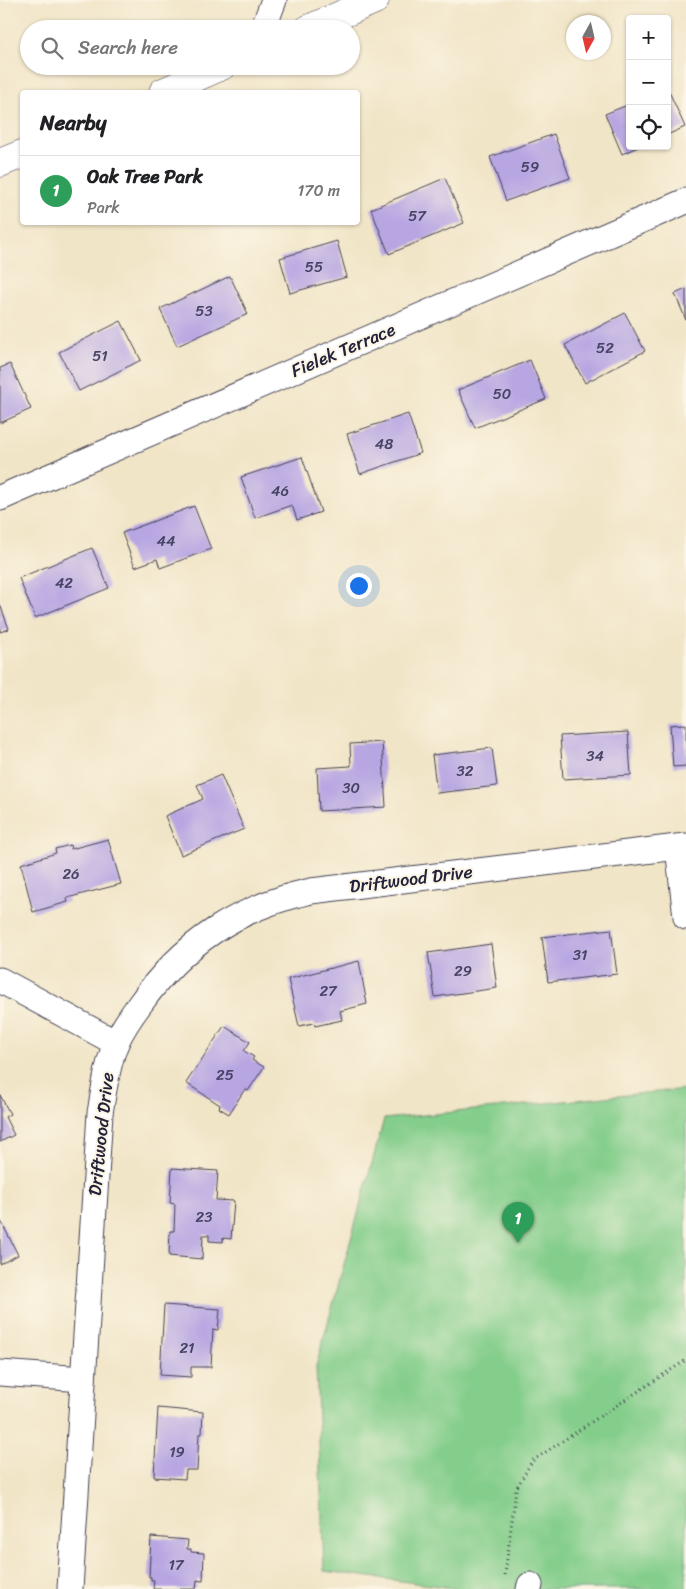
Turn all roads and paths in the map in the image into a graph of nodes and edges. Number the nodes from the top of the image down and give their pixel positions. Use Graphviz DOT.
graph roads {
  1 [pos="274,0"];
  2 [pos="375,0"];
  3 [pos="266,20"];
  4 [pos="329,20"];
  5 [pos="201,75"];
  6 [pos="167,90"];
  7 [pos="20,155"];
  8 [pos="0,163"];
  9 [pos="686,201"];
  10 [pos="0,498"];
  11 [pos="682,846"];
  12 [pos="686,917"];
  13 [pos="0,980"];
  14 [pos="116,1043"];
  15 [pos="686,1360"];
  16 [pos="0,1373"];
  17 [pos="83,1379"];
  18 [pos="530,1587"];
  19 [pos="70,1589"];
  1 -- 3 [label="street"];
  2 -- 4 [label="street"];
  5 -- 6 [label="street"];
  7 -- 8 [label="street"];
  9 -- 10 [label="street, Fielek Terrace"];
  11 -- 12 [label="street"];
  11 -- 14 [label="street, Driftwood Drive"];
  13 -- 14 [label="street"];
  14 -- 17 [label="street, Driftwood Drive"];
  15 -- 18 [label="path"];
  16 -- 17 [label="street"];
  17 -- 19 [label="street, Driftwood Drive"];
}
